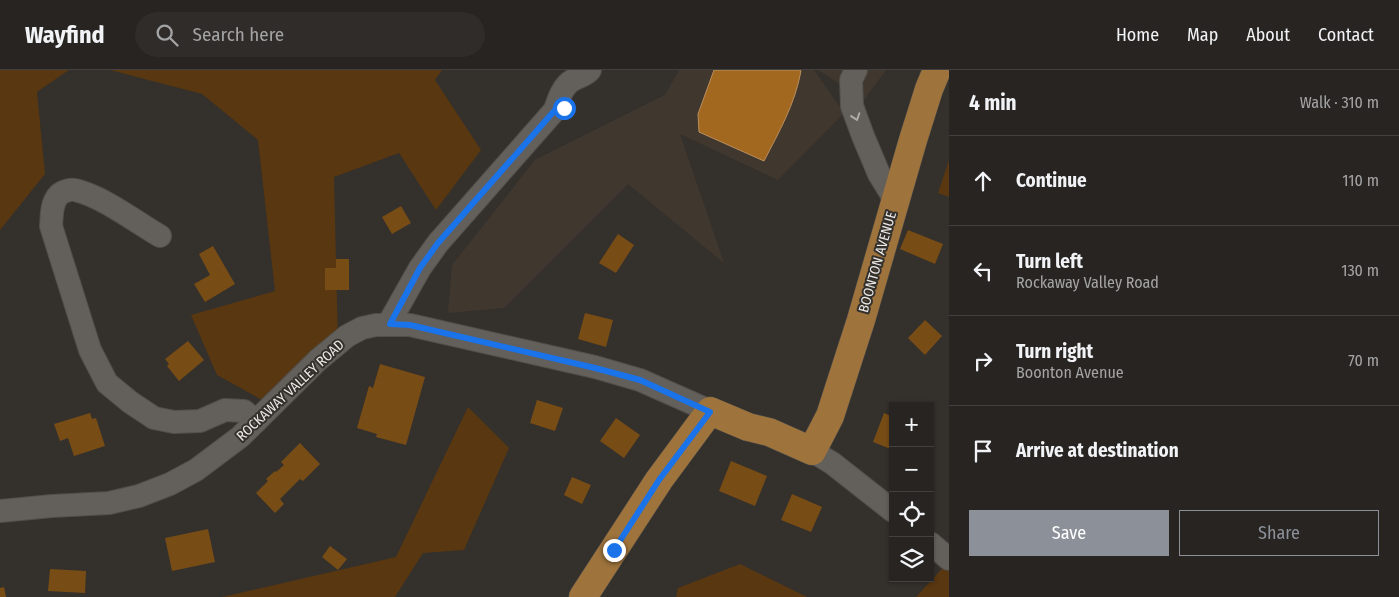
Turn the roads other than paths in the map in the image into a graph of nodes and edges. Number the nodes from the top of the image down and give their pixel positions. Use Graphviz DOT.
graph roads {
  1 [pos="856,70"];
  2 [pos="937,70"];
  3 [pos="588,72"];
  4 [pos="895,200"];
  5 [pos="160,236"];
  6 [pos="390,324"];
  7 [pos="710,412"];
  8 [pos="256,421"];
  9 [pos="812,451"];
  10 [pos="889,508"];
  11 [pos="0,511"];
  12 [pos="934,546"];
  13 [pos="949,559"];
  14 [pos="583,597"];
  1 -- 4 [label="street, one-way"];
  2 -- 4 [label="main road, BOONTON AVENUE"];
  3 -- 6 [label="street"];
  4 -- 9 [label="main road, BOONTON AVENUE"];
  5 -- 8 [label="street"];
  6 -- 7 [label="street, ROCKAWAY VALLEY ROAD"];
  6 -- 8 [label="street, ROCKAWAY VALLEY ROAD"];
  7 -- 9 [label="main road, ROCKAWAY VALLEY ROAD"];
  7 -- 14 [label="main road"];
  8 -- 11 [label="street, ROCKAWAY VALLEY ROAD"];
  9 -- 10 [label="street"];
  12 -- 13 [label="street"];
}
